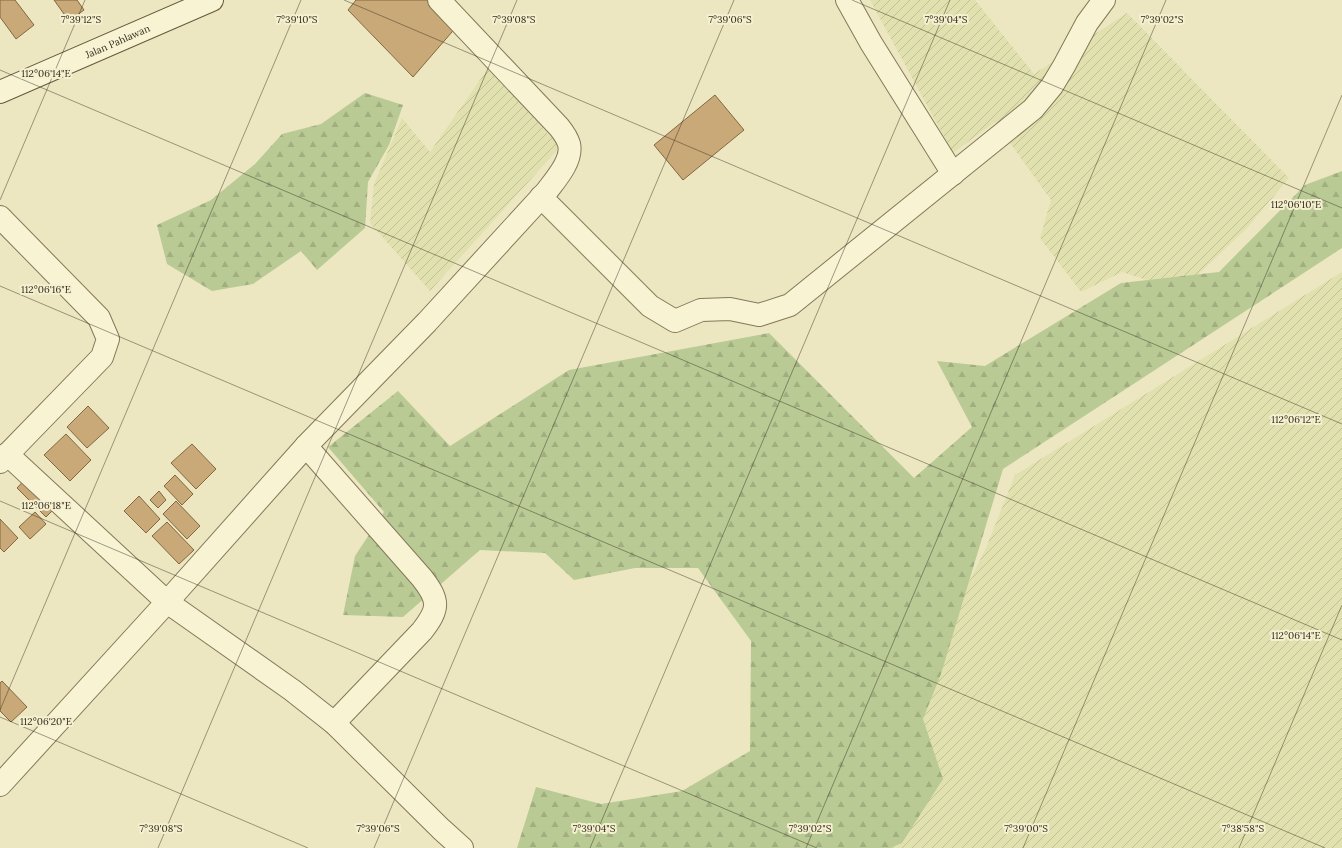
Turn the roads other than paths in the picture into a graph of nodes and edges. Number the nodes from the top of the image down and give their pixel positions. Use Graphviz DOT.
graph roads {
  1 [pos="212,0"];
  2 [pos="440,0"];
  3 [pos="847,0"];
  4 [pos="1104,0"];
  5 [pos="0,92"];
  6 [pos="953,174"];
  7 [pos="541,197"];
  8 [pos="0,217"];
  9 [pos="306,446"];
  10 [pos="4,458"];
  11 [pos="167,602"];
  12 [pos="334,723"];
  13 [pos="0,785"];
  14 [pos="462,848"];
  1 -- 5 [label="street, Jalan Pahlawan"];
  2 -- 7 [label="street"];
  3 -- 6 [label="street"];
  4 -- 6 [label="street"];
  6 -- 7 [label="street"];
  7 -- 9 [label="street"];
  8 -- 10 [label="street"];
  9 -- 11 [label="street"];
  9 -- 12 [label="street"];
  10 -- 11 [label="street"];
  11 -- 12 [label="street"];
  11 -- 13 [label="street"];
  12 -- 14 [label="street"];
}
